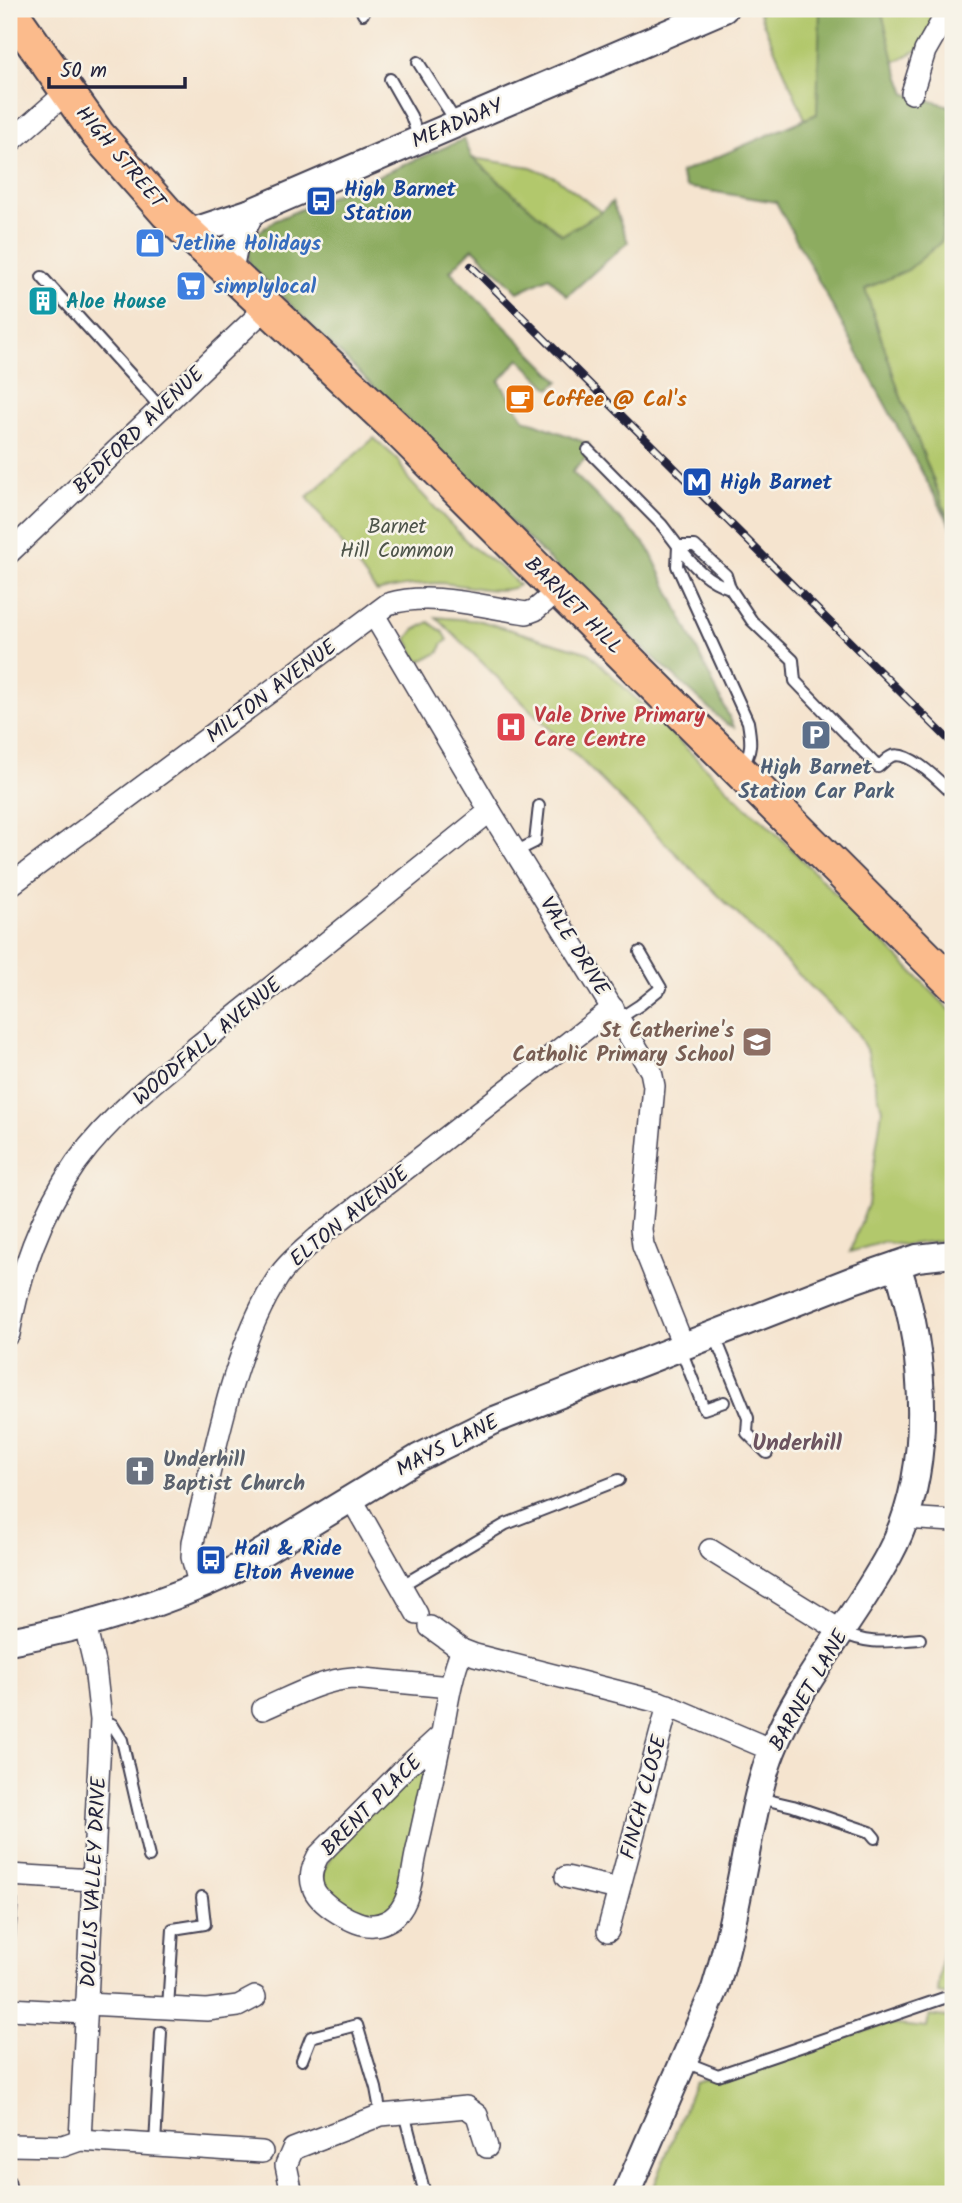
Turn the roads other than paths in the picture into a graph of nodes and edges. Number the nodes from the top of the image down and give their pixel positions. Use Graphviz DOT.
graph roads {
  1 [pos="9,9"];
  2 [pos="724,9"];
  3 [pos="949,9"];
  4 [pos="418,62"];
  5 [pos="390,79"];
  6 [pos="66,92"];
  7 [pos="912,93"];
  8 [pos="457,123"];
  9 [pos="419,139"];
  10 [pos="9,142"];
  11 [pos="251,212"];
  12 [pos="188,233"];
  13 [pos="229,272"];
  14 [pos="43,277"];
  15 [pos="267,307"];
  16 [pos="161,408"];
  17 [pos="588,450"];
  18 [pos="678,546"];
  19 [pos="9,553"];
  20 [pos="559,590"];
  21 [pos="374,615"];
  22 [pos="739,769"];
  23 [pos="953,794"];
  24 [pos="539,806"];
  25 [pos="491,811"];
  26 [pos="516,851"];
  27 [pos="9,886"];
  28 [pos="640,952"];
  29 [pos="953,984"];
  30 [pos="616,1013"];
  31 [pos="953,1254"];
  32 [pos="897,1265"];
  33 [pos="714,1333"];
  34 [pos="9,1334"];
  35 [pos="681,1345"];
  36 [pos="724,1402"];
  37 [pos="766,1453"];
  38 [pos="619,1480"];
  39 [pos="351,1499"];
  40 [pos="904,1518"];
  41 [pos="953,1521"];
  42 [pos="710,1550"];
  43 [pos="200,1587"];
  44 [pos="399,1587"];
  45 [pos="85,1625"];
  46 [pos="841,1632"];
  47 [pos="920,1639"];
  48 [pos="9,1641"];
  49 [pos="462,1650"];
  50 [pos="450,1687"];
  51 [pos="668,1705"];
  52 [pos="263,1709"];
  53 [pos="101,1720"];
  54 [pos="441,1735"];
  55 [pos="772,1750"];
  56 [pos="757,1798"];
  57 [pos="875,1838"];
  58 [pos="149,1857"];
  59 [pos="9,1875"];
  60 [pos="566,1877"];
  61 [pos="93,1880"];
  62 [pos="618,1889"];
  63 [pos="202,1897"];
  64 [pos="12,1901"];
  65 [pos="608,1931"];
  66 [pos="9,1940"];
  67 [pos="255,1997"];
  68 [pos="953,1999"];
  69 [pos="86,2008"];
  70 [pos="167,2008"];
  71 [pos="9,2009"];
  72 [pos="161,2032"];
  73 [pos="302,2060"];
  74 [pos="684,2062"];
  75 [pos="404,2113"];
  76 [pos="381,2115"];
  77 [pos="80,2140"];
  78 [pos="9,2145"];
  79 [pos="155,2145"];
  80 [pos="487,2147"];
  81 [pos="261,2152"];
  82 [pos="9,2181"];
  83 [pos="12,2194"];
  84 [pos="292,2194"];
  85 [pos="425,2194"];
  86 [pos="626,2194"];
  1 -- 6 [label="main road, HIGH STREET"];
  2 -- 8 [label="street, MEADWAY"];
  3 -- 7 [label="street"];
  4 -- 8 [label="lane"];
  5 -- 9 [label="lane"];
  6 -- 10 [label="street"];
  6 -- 12 [label="main road, HIGH STREET"];
  8 -- 9 [label="street, MEADWAY"];
  9 -- 11 [label="street, MEADWAY"];
  11 -- 12 [label="street, MEADWAY"];
  11 -- 13 [label="street"];
  12 -- 13 [label="main road, BARNET HILL"];
  13 -- 15 [label="main road, BARNET HILL"];
  14 -- 16 [label="lane"];
  15 -- 16 [label="street, BEDFORD AVENUE"];
  15 -- 20 [label="main road, BARNET HILL"];
  16 -- 19 [label="street, BEDFORD AVENUE"];
  17 -- 18 [label="lane"];
  18 -- 22 [label="lane"];
  18 -- 23 [label="lane"];
  20 -- 21 [label="street, MILTON AVENUE"];
  20 -- 22 [label="main road, BARNET HILL"];
  21 -- 25 [label="street, VALE DRIVE"];
  21 -- 27 [label="street, MILTON AVENUE"];
  22 -- 29 [label="main road, BARNET HILL"];
  24 -- 26 [label="lane"];
  25 -- 26 [label="street, VALE DRIVE"];
  25 -- 34 [label="street, WOODFALL AVENUE"];
  26 -- 30 [label="street, VALE DRIVE"];
  28 -- 30 [label="lane"];
  30 -- 35 [label="street, VALE DRIVE"];
  30 -- 43 [label="street, ELTON AVENUE"];
  31 -- 32 [label="street"];
  32 -- 33 [label="street, MAYS LANE"];
  32 -- 40 [label="street, BARNET LANE"];
  33 -- 35 [label="street, MAYS LANE"];
  33 -- 37 [label="lane"];
  35 -- 36 [label="lane"];
  35 -- 39 [label="street, MAYS LANE"];
  38 -- 44 [label="lane"];
  39 -- 43 [label="street, MAYS LANE"];
  39 -- 44 [label="street"];
  40 -- 41 [label="street"];
  40 -- 46 [label="street, BARNET LANE"];
  42 -- 46 [label="street"];
  43 -- 45 [label="street, MAYS LANE"];
  44 -- 49 [label="street"];
  45 -- 48 [label="street, MAYS LANE"];
  45 -- 53 [label="street, DOLLIS VALLEY DRIVE"];
  46 -- 47 [label="lane"];
  46 -- 55 [label="street, BARNET LANE"];
  49 -- 50 [label="street, BRENT PLACE"];
  49 -- 51 [label="street"];
  50 -- 52 [label="street"];
  50 -- 54 [label="street, BRENT PLACE"];
  51 -- 55 [label="street"];
  51 -- 62 [label="street, FINCH CLOSE"];
  53 -- 58 [label="lane"];
  53 -- 61 [label="street, DOLLIS VALLEY DRIVE"];
  54 -- 54 [label="street, BRENT PLACE"];
  55 -- 56 [label="street, BARNET LANE"];
  56 -- 57 [label="lane"];
  56 -- 74 [label="street, BARNET LANE"];
  59 -- 61 [label="street"];
  60 -- 62 [label="street"];
  61 -- 69 [label="street, DOLLIS VALLEY DRIVE"];
  62 -- 65 [label="street, FINCH CLOSE"];
  63 -- 70 [label="lane"];
  64 -- 66 [label="lane"];
  67 -- 70 [label="street"];
  68 -- 74 [label="lane"];
  69 -- 70 [label="street"];
  69 -- 71 [label="street"];
  69 -- 77 [label="street, DOLLIS VALLEY DRIVE"];
  72 -- 79 [label="lane"];
  73 -- 76 [label="lane"];
  74 -- 86 [label="street, BARNET LANE"];
  75 -- 76 [label="street"];
  75 -- 80 [label="street"];
  75 -- 85 [label="lane"];
  76 -- 84 [label="street"];
  77 -- 78 [label="street"];
  77 -- 79 [label="street"];
  79 -- 81 [label="street"];
  82 -- 83 [label="lane"];
}
